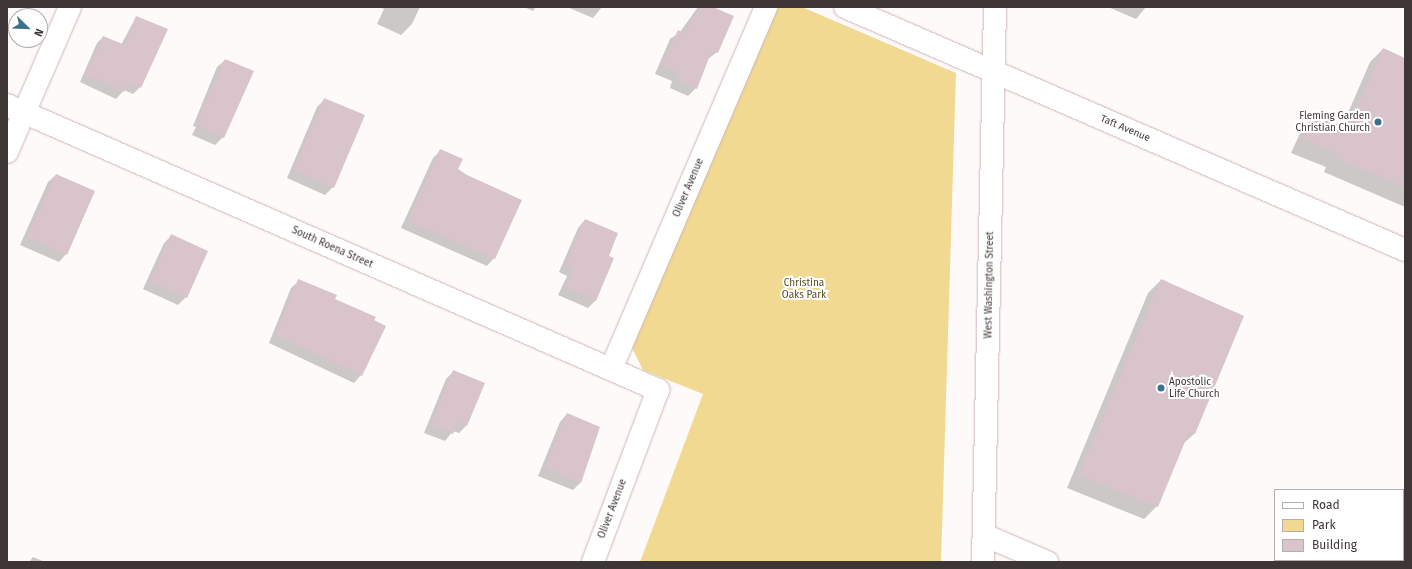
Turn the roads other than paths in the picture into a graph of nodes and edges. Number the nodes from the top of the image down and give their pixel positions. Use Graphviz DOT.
graph roads {
  1 [pos="70,7"];
  2 [pos="766,7"];
  3 [pos="845,7"];
  4 [pos="995,7"];
  5 [pos="994,72"];
  6 [pos="15,109"];
  7 [pos="7,152"];
  8 [pos="1405,250"];
  9 [pos="611,369"];
  10 [pos="658,390"];
  11 [pos="984,535"];
  12 [pos="593,562"];
  13 [pos="983,562"];
  14 [pos="1047,562"];
  1 -- 6 [label="street"];
  2 -- 9 [label="street, Oliver Avenue"];
  3 -- 5 [label="street, Taft Avenue"];
  4 -- 5 [label="street, West Washington Street"];
  5 -- 8 [label="street, Taft Avenue"];
  5 -- 11 [label="street, West Washington Street"];
  6 -- 7 [label="street"];
  6 -- 9 [label="street, South Roena Street"];
  9 -- 10 [label="street, South Roena Street"];
  10 -- 12 [label="street, Oliver Avenue"];
  11 -- 13 [label="street, West Washington Street"];
  11 -- 14 [label="street"];
}
